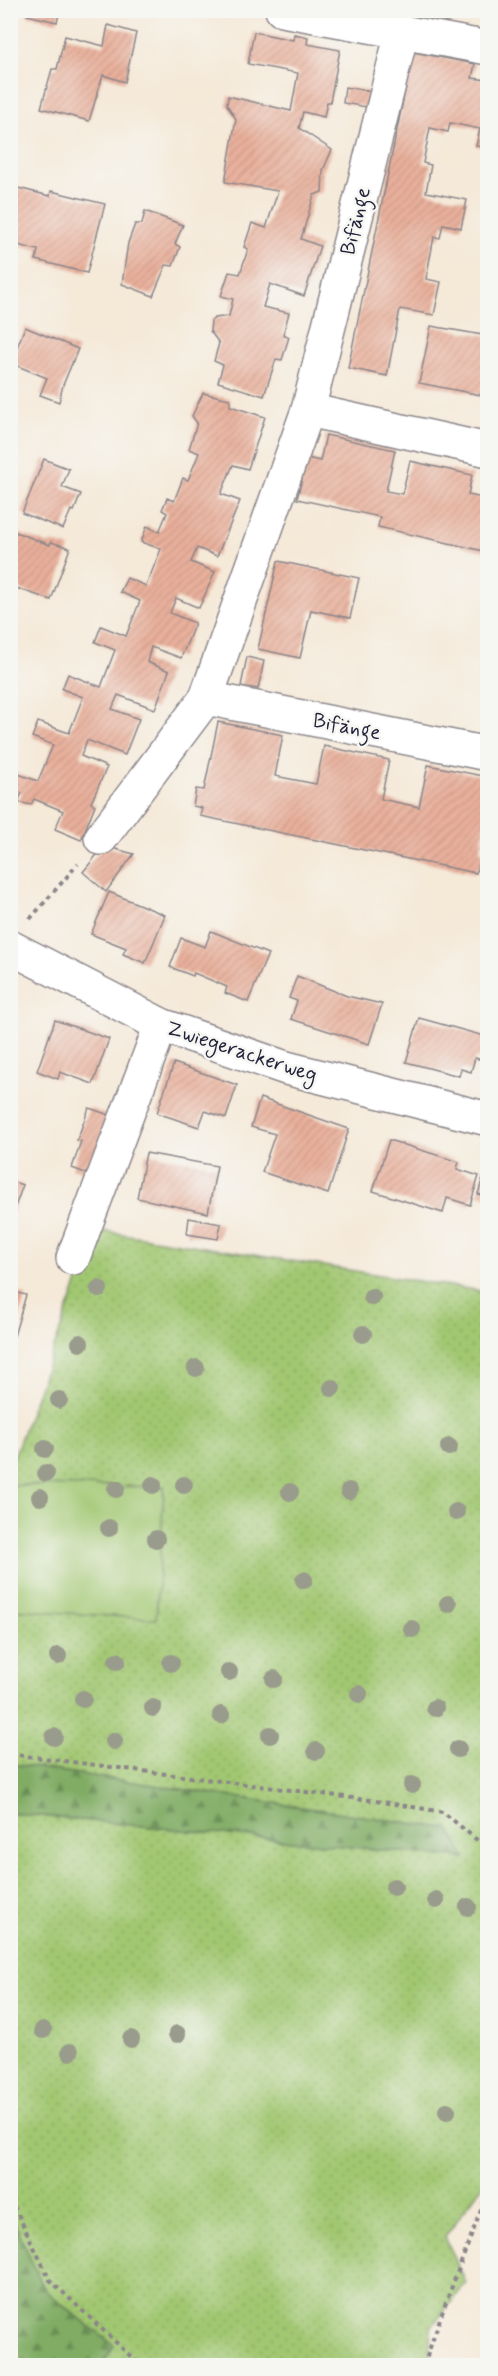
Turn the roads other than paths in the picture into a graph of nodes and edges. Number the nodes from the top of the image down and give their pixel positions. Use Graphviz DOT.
graph roads {
  1 [pos="282,10"];
  2 [pos="402,32"];
  3 [pos="488,48"];
  4 [pos="308,410"];
  5 [pos="488,450"];
  6 [pos="206,698"];
  7 [pos="488,754"];
  8 [pos="100,838"];
  9 [pos="18,936"];
  10 [pos="161,1026"];
  11 [pos="488,1119"];
  12 [pos="73,1258"];
  1 -- 2 [label="street"];
  2 -- 3 [label="street"];
  2 -- 4 [label="street, Bifänge"];
  4 -- 5 [label="street"];
  4 -- 6 [label="street, Bifänge"];
  6 -- 7 [label="street, Bifänge"];
  6 -- 8 [label="street, Bifänge"];
  9 -- 10 [label="street, Zwiegerackerweg"];
  10 -- 11 [label="street, Zwiegerackerweg"];
  10 -- 12 [label="street"];
}
